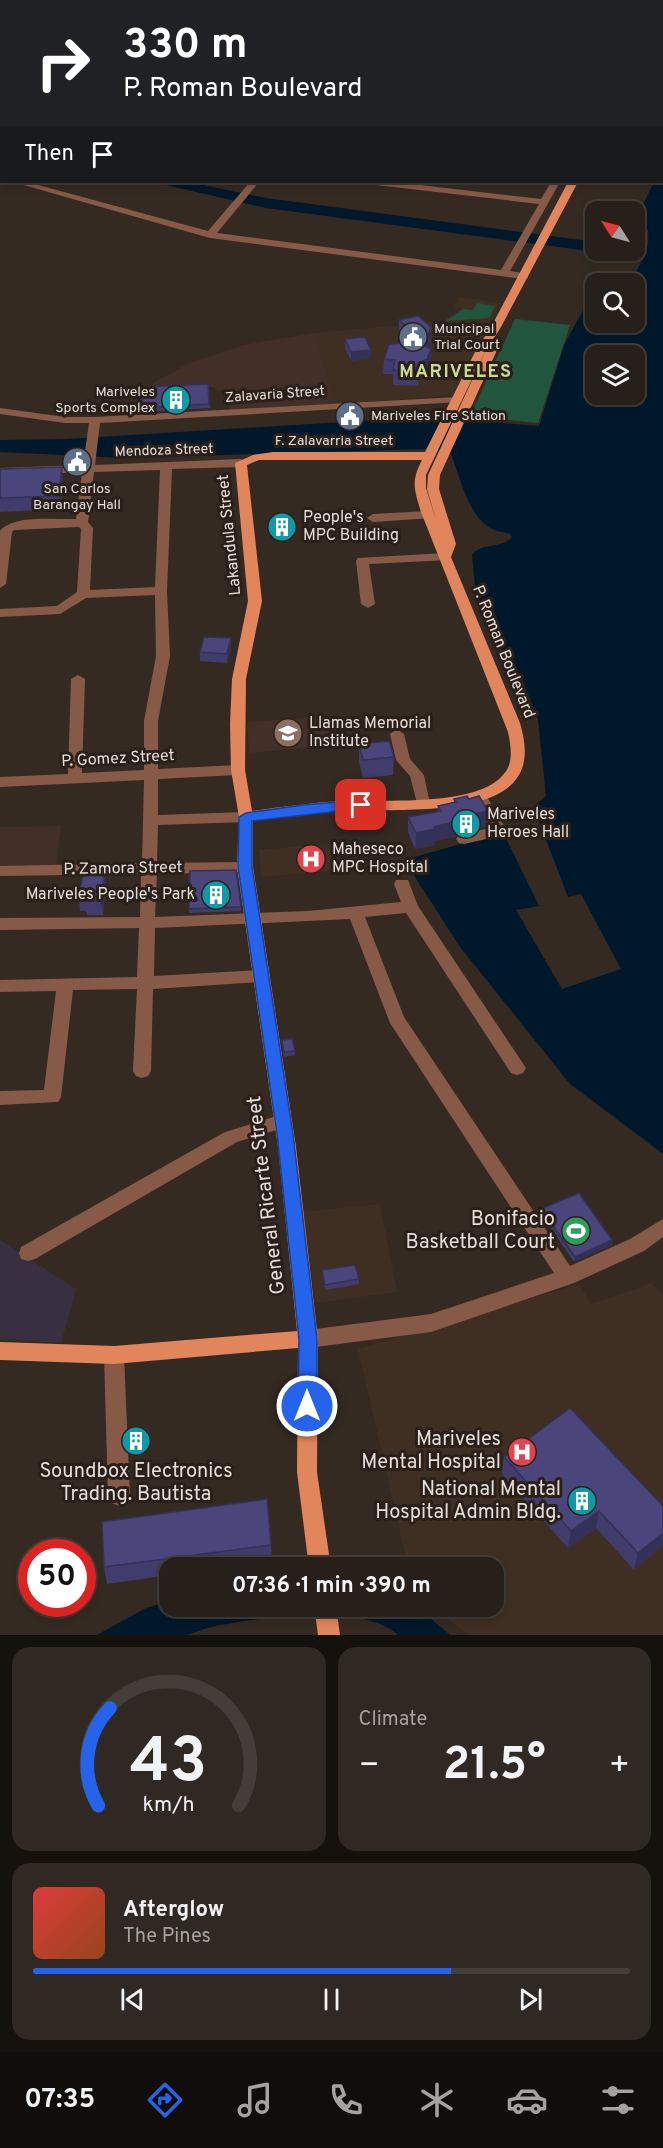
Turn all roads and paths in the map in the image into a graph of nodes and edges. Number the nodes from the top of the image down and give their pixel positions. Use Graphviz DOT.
graph roads {
  1 [pos="21,183"];
  2 [pos="254,183"];
  3 [pos="392,183"];
  4 [pos="554,183"];
  5 [pos="572,183"];
  6 [pos="408,184"];
  7 [pos="544,202"];
  8 [pos="210,235"];
  9 [pos="504,273"];
  10 [pos="524,276"];
  11 [pos="496,327"];
  12 [pos="456,400"];
  13 [pos="0,411"];
  14 [pos="95,420"];
  15 [pos="433,454"];
  16 [pos="89,462"];
  17 [pos="241,463"];
  18 [pos="166,464"];
  19 [pos="0,472"];
  20 [pos="428,515"];
  21 [pos="373,518"];
  22 [pos="82,523"];
  23 [pos="445,557"];
  24 [pos="0,584"];
  25 [pos="161,591"];
  26 [pos="83,594"];
  27 [pos="368,604"];
  28 [pos="0,613"];
  29 [pos="78,679"];
  30 [pos="398,734"];
  31 [pos="238,770"];
  32 [pos="150,776"];
  33 [pos="75,779"];
  34 [pos="0,782"];
  35 [pos="480,795"];
  36 [pos="423,804"];
  37 [pos="246,817"];
  38 [pos="151,820"];
  39 [pos="464,840"];
  40 [pos="245,867"];
  41 [pos="149,869"];
  42 [pos="0,871"];
  43 [pos="402,884"];
  44 [pos="410,907"];
  45 [pos="356,914"];
  46 [pos="253,920"];
  47 [pos="147,922"];
  48 [pos="0,924"];
  49 [pos="260,976"];
  50 [pos="144,983"];
  51 [pos="64,985"];
  52 [pos="0,986"];
  53 [pos="517,1068"];
  54 [pos="142,1071"];
  55 [pos="0,1098"];
  56 [pos="283,1121"];
  57 [pos="663,1227"];
  58 [pos="28,1253"];
  59 [pos="567,1277"];
  60 [pos="308,1339"];
  61 [pos="0,1351"];
  62 [pos="114,1354"];
  63 [pos="119,1496"];
  64 [pos="319,1557"];
  65 [pos="327,1617"];
  66 [pos="329,1635"];
  1 -- 8 [label="street"];
  2 -- 8 [label="street"];
  3 -- 6 [label="street"];
  4 -- 7 [label="street"];
  5 -- 10 [label="main road, P. Roman Boulevard"];
  6 -- 7 [label="street"];
  7 -- 9 [label="street"];
  8 -- 9 [label="street"];
  9 -- 10 [label="street"];
  10 -- 11 [label="main road, P. Roman Boulevard"];
  11 -- 12 [label="main road, P. Roman Boulevard"];
  11 -- 15 [label="main road, P. Roman Boulevard"];
  12 -- 14 [label="street, Zalavaria Street"];
  12 -- 15 [label="main road, P. Roman Boulevard"];
  13 -- 14 [label="street, Zalavaria Street"];
  14 -- 16 [label="street"];
  15 -- 17 [label="main road, F. Zalavarria Street"];
  15 -- 20 [label="main road, P. Roman Boulevard"];
  15 -- 23 [label="main road, P. Roman Boulevard"];
  16 -- 18 [label="street, Mendoza Street"];
  16 -- 19 [label="street, Mendoza Street"];
  16 -- 22 [label="street"];
  17 -- 18 [label="street, Mendoza Street"];
  17 -- 31 [label="main road, Lakandula Street"];
  18 -- 25 [label="street"];
  20 -- 21 [label="street"];
  20 -- 23 [label="main road, P. Roman Boulevard"];
  22 -- 24 [label="street"];
  22 -- 26 [label="street"];
  23 -- 27 [label="street"];
  23 -- 35 [label="main road, P. Roman Boulevard"];
  25 -- 26 [label="street"];
  25 -- 32 [label="street"];
  26 -- 28 [label="street"];
  29 -- 33 [label="street"];
  30 -- 36 [label="street"];
  31 -- 32 [label="street, P. Gomez Street"];
  31 -- 37 [label="main road, Lakandula Street"];
  32 -- 33 [label="street, P. Gomez Street"];
  32 -- 38 [label="street"];
  33 -- 34 [label="street, P. Gomez Street"];
  35 -- 36 [label="main road, P. Roman Boulevard"];
  35 -- 39 [label="street"];
  36 -- 37 [label="main road, P. Roman Boulevard"];
  37 -- 38 [label="street"];
  37 -- 40 [label="main road, General Ricarte Street"];
  38 -- 41 [label="street"];
  40 -- 41 [label="street, P. Zamora Street"];
  40 -- 46 [label="main road, General Ricarte Street"];
  41 -- 42 [label="street, P. Zamora Street"];
  41 -- 47 [label="street"];
  43 -- 44 [label="street"];
  44 -- 45 [label="street"];
  44 -- 53 [label="street"];
  45 -- 46 [label="street"];
  45 -- 59 [label="street"];
  46 -- 47 [label="street"];
  46 -- 49 [label="main road, General Ricarte Street"];
  47 -- 48 [label="street"];
  47 -- 50 [label="street"];
  49 -- 50 [label="street"];
  49 -- 56 [label="main road, General Ricarte Street"];
  50 -- 51 [label="street"];
  50 -- 54 [label="street"];
  51 -- 52 [label="street"];
  51 -- 55 [label="street"];
  56 -- 58 [label="street"];
  56 -- 60 [label="main road, General Ricarte Street"];
  57 -- 59 [label="street"];
  59 -- 60 [label="street"];
  60 -- 62 [label="main road"];
  60 -- 64 [label="main road, General Ricarte Street"];
  61 -- 62 [label="main road"];
  62 -- 63 [label="street"];
  65 -- 66 [label="main road"];
}
